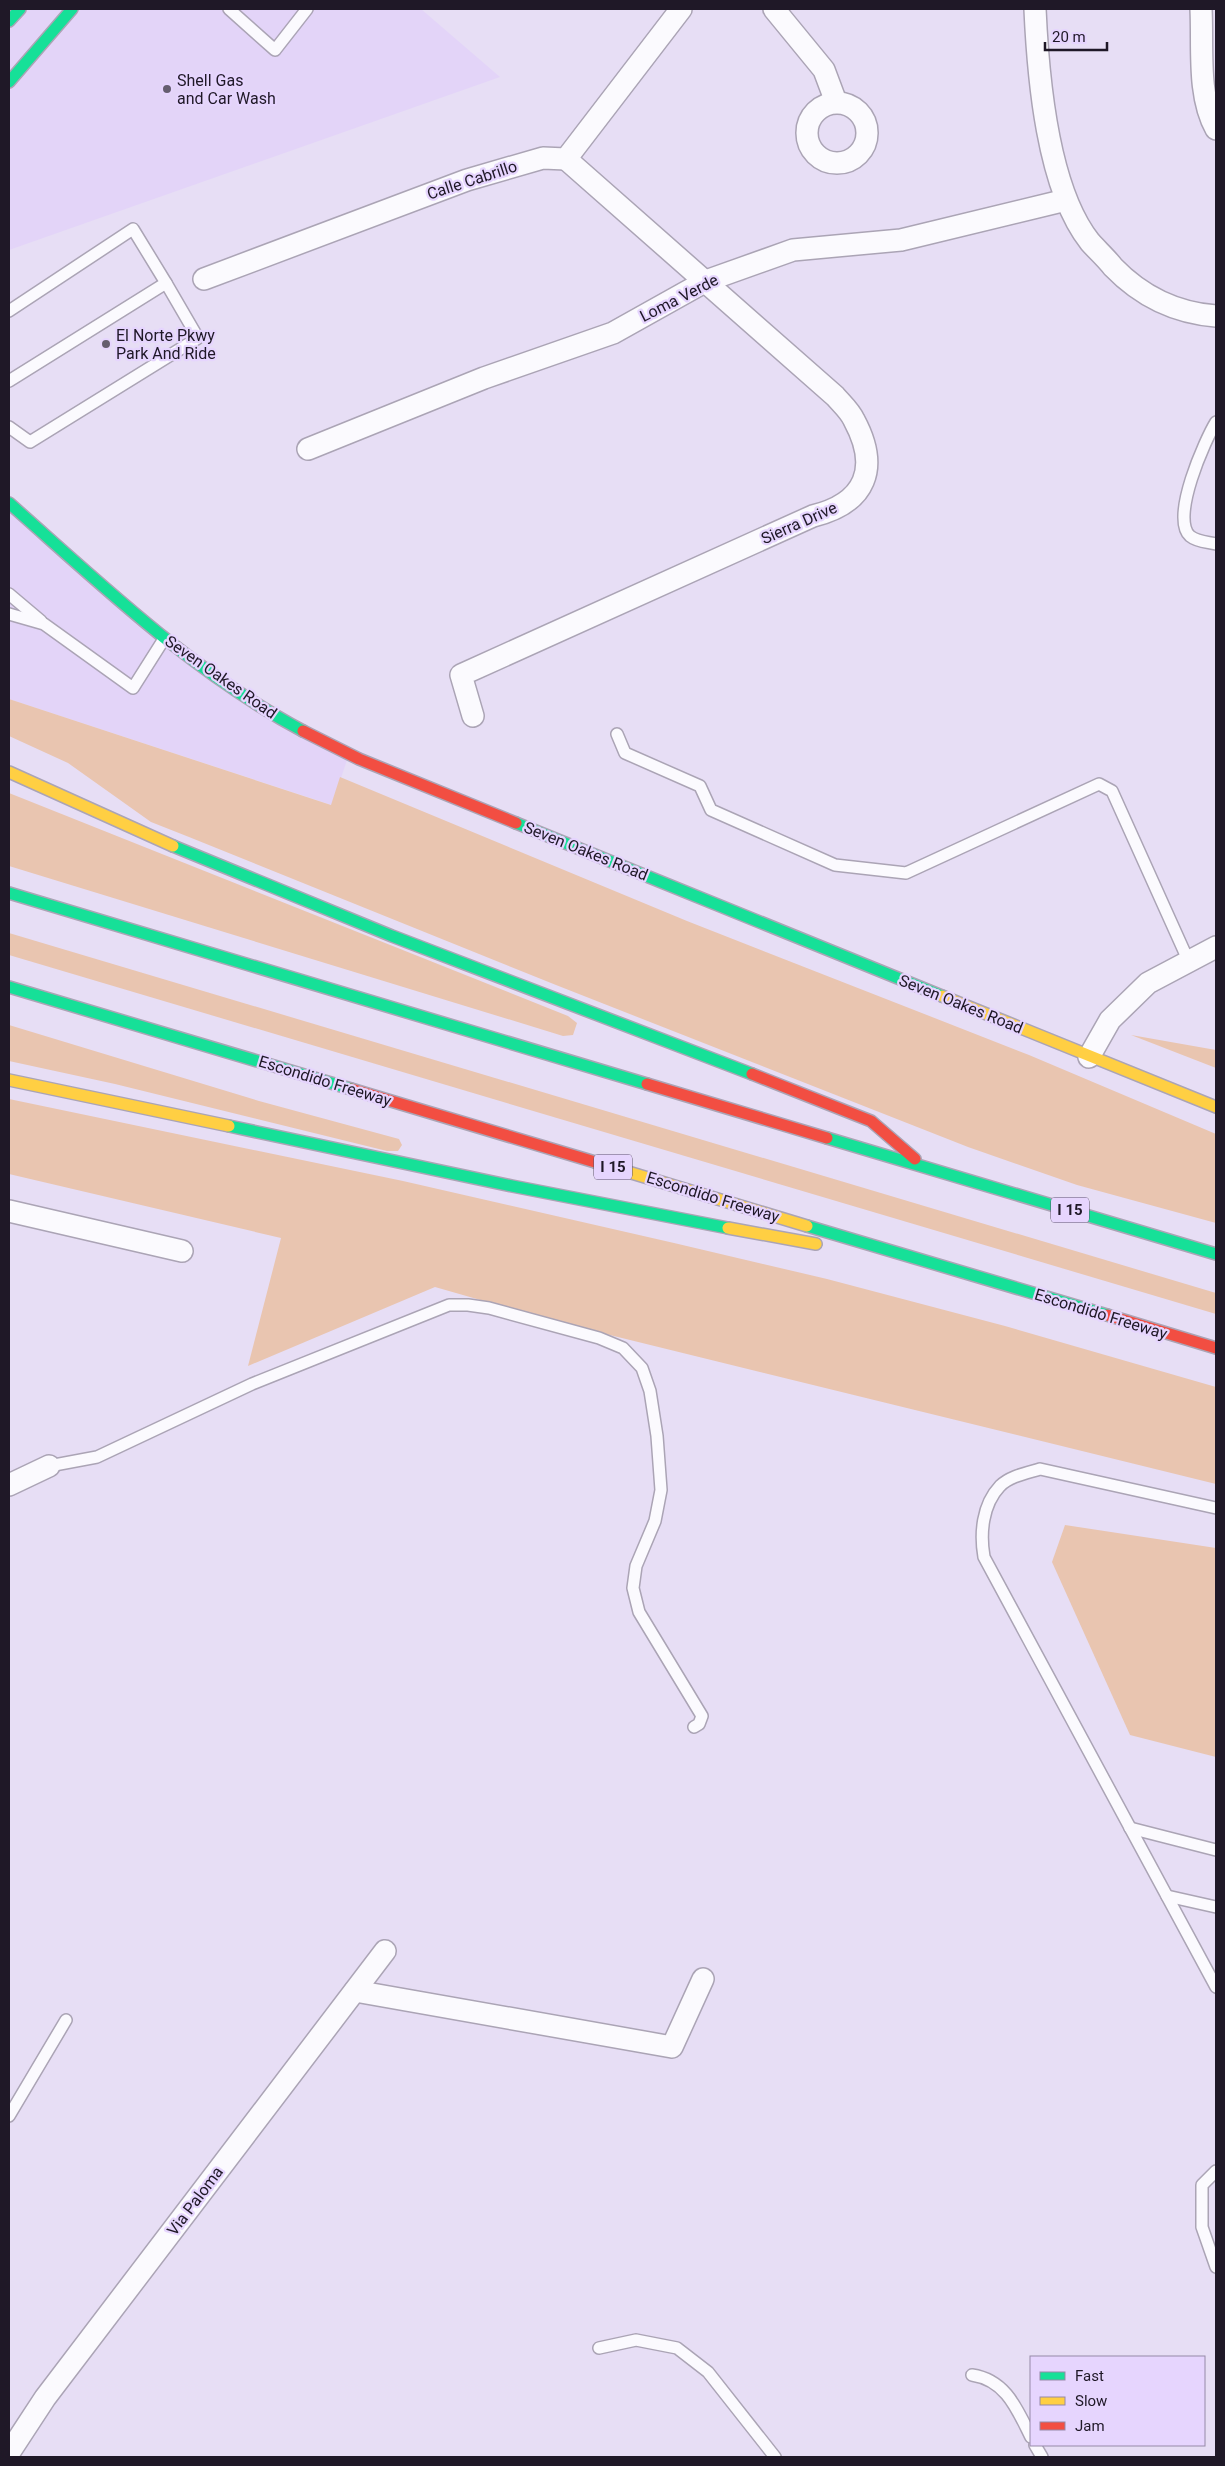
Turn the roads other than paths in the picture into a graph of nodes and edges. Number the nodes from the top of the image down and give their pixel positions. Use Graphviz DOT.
graph roads {
  1 [pos="20,9"];
  2 [pos="72,9"];
  3 [pos="229,9"];
  4 [pos="306,9"];
  5 [pos="681,9"];
  6 [pos="774,9"];
  7 [pos="1035,9"];
  8 [pos="1201,9"];
  9 [pos="9,21"];
  10 [pos="9,82"];
  11 [pos="836,102"];
  12 [pos="1216,129"];
  13 [pos="566,159"];
  14 [pos="1066,200"];
  15 [pos="204,279"];
  16 [pos="706,281"];
  17 [pos="166,283"];
  18 [pos="9,311"];
  19 [pos="1216,316"];
  20 [pos="9,381"];
  21 [pos="1216,422"];
  22 [pos="9,427"];
  23 [pos="308,449"];
  24 [pos="9,503"];
  25 [pos="1216,544"];
  26 [pos="9,594"];
  27 [pos="9,614"];
  28 [pos="44,624"];
  29 [pos="164,639"];
  30 [pos="473,716"];
  31 [pos="616,734"];
  32 [pos="9,772"];
  33 [pos="9,894"];
  34 [pos="1216,947"];
  35 [pos="1189,962"];
  36 [pos="9,987"];
  37 [pos="1089,1056"];
  38 [pos="9,1080"];
  39 [pos="1216,1107"];
  40 [pos="924,1166"];
  41 [pos="9,1211"];
  42 [pos="182,1251"];
  43 [pos="1216,1254"];
  44 [pos="935,1264"];
  45 [pos="1216,1348"];
  46 [pos="49,1466"];
  47 [pos="9,1485"];
  48 [pos="1216,1508"];
  49 [pos="694,1727"];
  50 [pos="1130,1828"];
  51 [pos="1216,1850"];
  52 [pos="1167,1896"];
  53 [pos="1216,1907"];
  54 [pos="385,1951"];
  55 [pos="703,1979"];
  56 [pos="1216,1987"];
  57 [pos="355,1991"];
  58 [pos="66,2020"];
  59 [pos="9,2116"];
  60 [pos="1216,2172"];
  61 [pos="1216,2267"];
  62 [pos="599,2348"];
  63 [pos="972,2375"];
  64 [pos="1030,2435"];
  65 [pos="1036,2446"];
  66 [pos="9,2453"];
  67 [pos="775,2457"];
  68 [pos="1042,2457"];
  1 -- 9 [label="main road"];
  2 -- 10 [label="main road"];
  3 -- 4 [label="lane"];
  5 -- 13 [label="street"];
  6 -- 11 [label="street"];
  7 -- 14 [label="street"];
  8 -- 12 [label="street"];
  13 -- 15 [label="street, Calle Cabrillo"];
  13 -- 16 [label="street, Sierra Drive"];
  14 -- 16 [label="street, Loma Verde"];
  14 -- 19 [label="street"];
  16 -- 23 [label="street, Loma Verde"];
  16 -- 30 [label="street, Sierra Drive"];
  17 -- 18 [label="lane"];
  17 -- 20 [label="lane"];
  17 -- 22 [label="lane"];
  21 -- 25 [label="lane"];
  24 -- 29 [label="main road, Seven Oakes Road"];
  26 -- 28 [label="lane"];
  27 -- 28 [label="lane"];
  28 -- 29 [label="lane"];
  29 -- 37 [label="main road, Seven Oakes Road"];
  31 -- 35 [label="lane"];
  32 -- 40 [label="main road"];
  33 -- 40 [label="main road, I 15"];
  34 -- 35 [label="street"];
  35 -- 37 [label="street"];
  36 -- 44 [label="main road, Escondido Freeway / I 15"];
  37 -- 39 [label="main road, Seven Oakes Road"];
  38 -- 44 [label="main road"];
  40 -- 43 [label="main road, I 15"];
  41 -- 42 [label="street"];
  44 -- 45 [label="main road, Escondido Freeway / I 15"];
  46 -- 47 [label="street"];
  46 -- 49 [label="lane"];
  48 -- 50 [label="lane"];
  50 -- 51 [label="lane"];
  50 -- 52 [label="lane"];
  52 -- 53 [label="lane"];
  52 -- 56 [label="lane"];
  54 -- 57 [label="street, Via Paloma"];
  55 -- 57 [label="street"];
  57 -- 66 [label="street, Via Paloma"];
  58 -- 59 [label="lane"];
  60 -- 61 [label="lane"];
  62 -- 67 [label="lane"];
  63 -- 64 [label="lane"];
  65 -- 68 [label="lane"];
}
